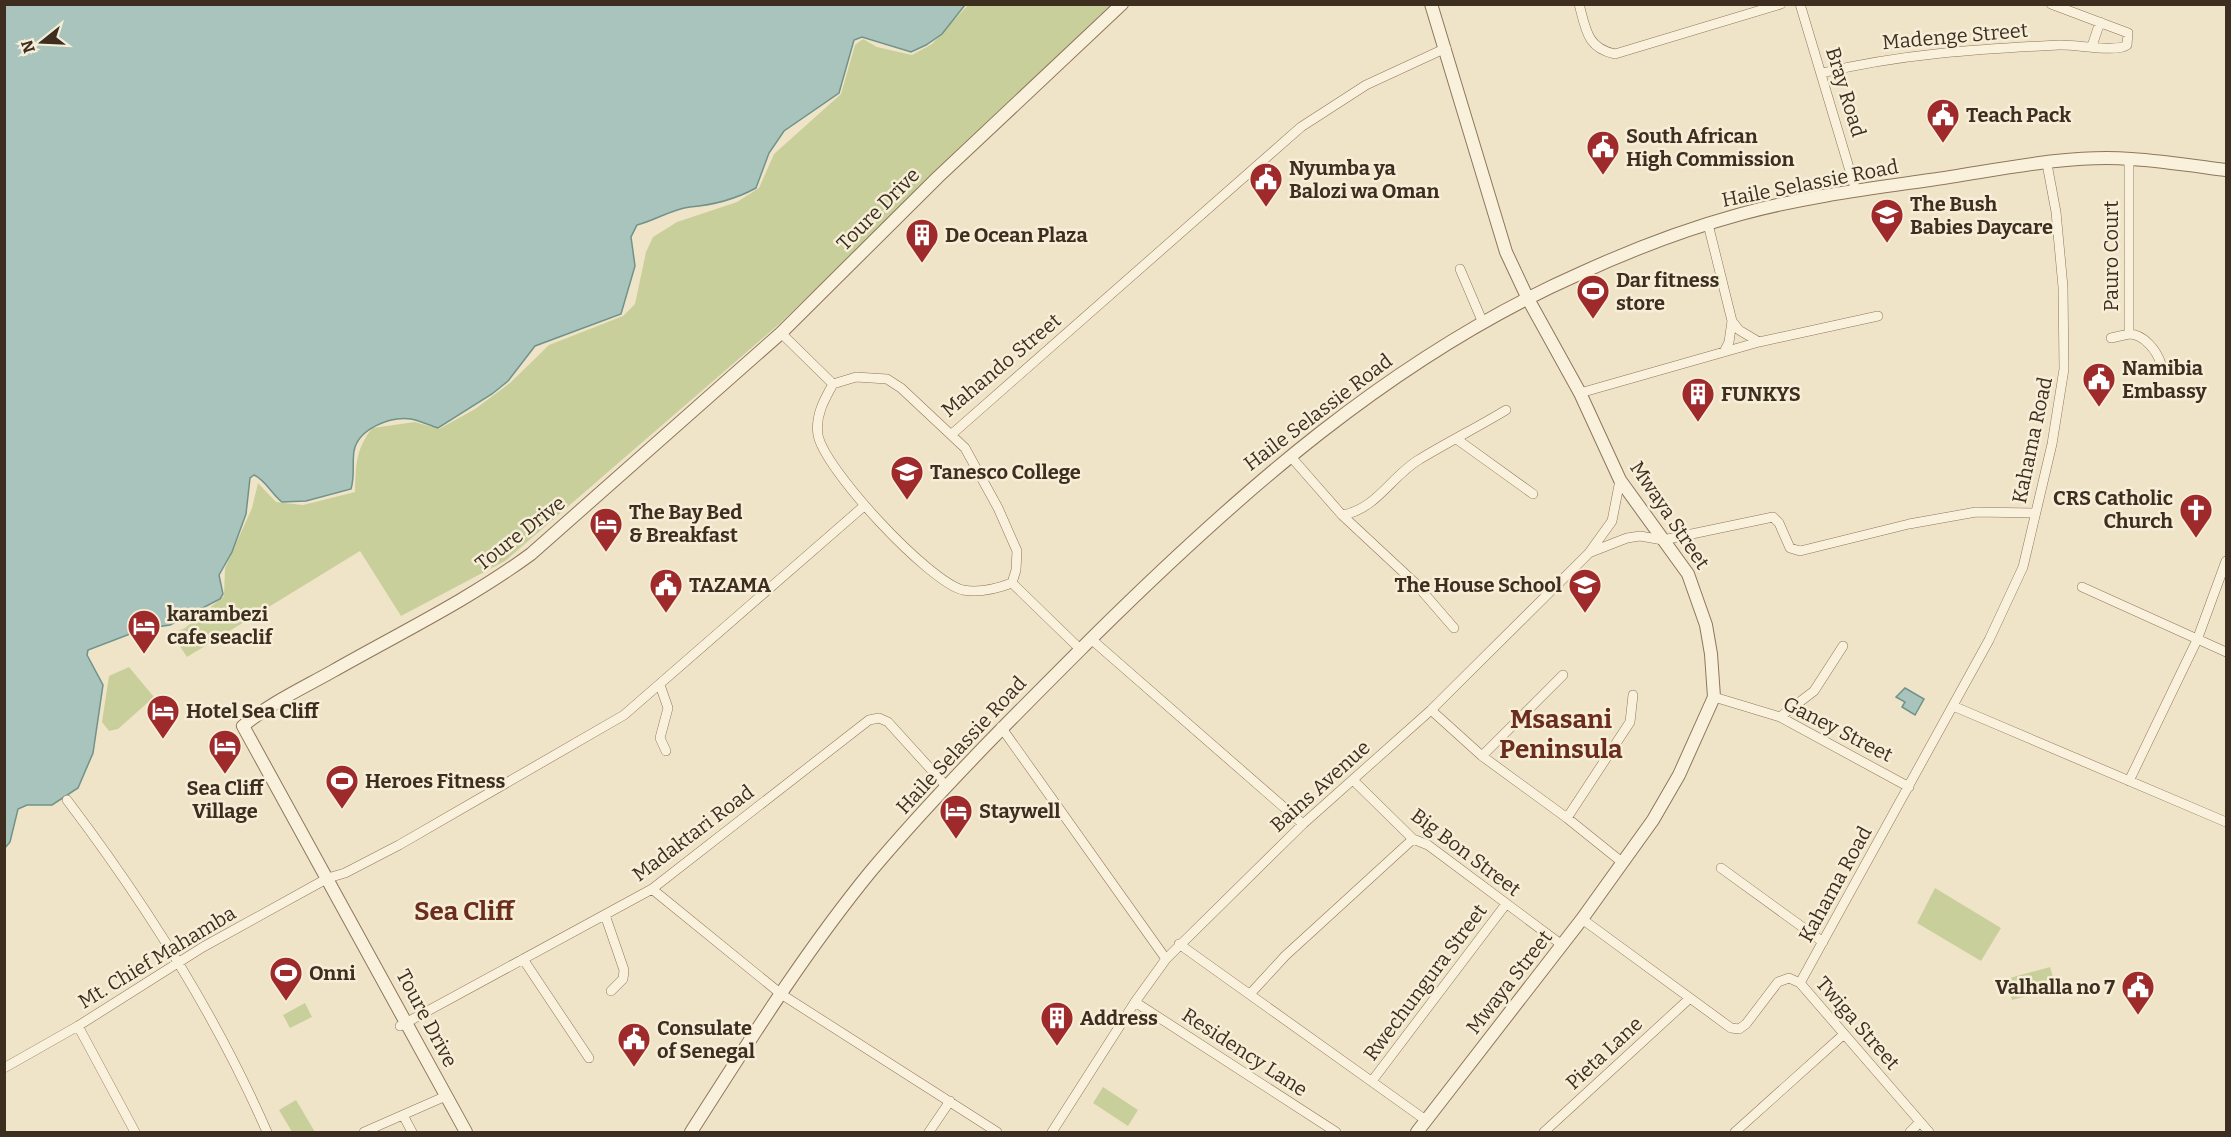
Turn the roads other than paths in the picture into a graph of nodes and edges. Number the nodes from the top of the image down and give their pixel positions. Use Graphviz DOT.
graph roads {
  1 [pos="1122,4"];
  2 [pos="1431,4"];
  3 [pos="1579,4"];
  4 [pos="1781,4"];
  5 [pos="1800,4"];
  6 [pos="2051,4"];
  7 [pos="2100,22"];
  8 [pos="2092,46"];
  9 [pos="1446,48"];
  10 [pos="1822,73"];
  11 [pos="2129,158"];
  12 [pos="2047,164"];
  13 [pos="2226,170"];
  14 [pos="1856,191"];
  15 [pos="1708,224"];
  16 [pos="1460,269"];
  17 [pos="1527,299"];
  18 [pos="1878,316"];
  19 [pos="1732,321"];
  20 [pos="1483,323"];
  21 [pos="781,333"];
  22 [pos="2129,334"];
  23 [pos="2111,338"];
  24 [pos="1759,342"];
  25 [pos="1724,352"];
  26 [pos="2162,364"];
  27 [pos="833,384"];
  28 [pos="1580,393"];
  29 [pos="1506,410"];
  30 [pos="952,434"];
  31 [pos="1458,440"];
  32 [pos="1292,458"];
  33 [pos="1620,480"];
  34 [pos="1533,494"];
  35 [pos="864,506"];
  36 [pos="2035,513"];
  37 [pos="1342,515"];
  38 [pos="1663,540"];
  39 [pos="1589,553"];
  40 [pos="2226,561"];
  41 [pos="1012,583"];
  42 [pos="2082,587"];
  43 [pos="1454,628"];
  44 [pos="1091,639"];
  45 [pos="2197,640"];
  46 [pos="1843,646"];
  47 [pos="1080,649"];
  48 [pos="2226,652"];
  49 [pos="1563,675"];
  50 [pos="660,685"];
  51 [pos="1633,694"];
  52 [pos="1714,697"];
  53 [pos="1953,706"];
  54 [pos="1431,710"];
  55 [pos="1780,717"];
  56 [pos="1001,727"];
  57 [pos="666,751"];
  58 [pos="1482,756"];
  59 [pos="1353,780"];
  60 [pos="2129,781"];
  61 [pos="947,787"];
  62 [pos="1909,787"];
  63 [pos="67,800"];
  64 [pos="1567,818"];
  65 [pos="2226,822"];
  66 [pos="1303,824"];
  67 [pos="1413,839"];
  68 [pos="1623,863"];
  69 [pos="1721,868"];
  70 [pos="328,878"];
  71 [pos="652,889"];
  72 [pos="1506,904"];
  73 [pos="605,915"];
  74 [pos="1582,919"];
  75 [pos="1823,942"];
  76 [pos="1179,944"];
  77 [pos="1562,945"];
  78 [pos="523,959"];
  79 [pos="1166,959"];
  80 [pos="180,962"];
  81 [pos="1800,983"];
  82 [pos="611,991"];
  83 [pos="1251,993"];
  84 [pos="781,994"];
  85 [pos="1689,999"];
  86 [pos="1134,1002"];
  87 [pos="404,1024"];
  88 [pos="78,1026"];
  89 [pos="1843,1035"];
  90 [pos="589,1058"];
  91 [pos="4,1068"];
  92 [pos="1372,1081"];
  93 [pos="446,1096"];
  94 [pos="950,1101"];
  95 [pos="403,1115"];
  96 [pos="1426,1120"];
  97 [pos="1920,1122"];
  98 [pos="135,1132"];
  99 [pos="267,1132"];
  100 [pos="364,1132"];
  101 [pos="412,1132"];
  102 [pos="466,1132"];
  103 [pos="691,1132"];
  104 [pos="929,1132"];
  105 [pos="997,1132"];
  106 [pos="1052,1132"];
  107 [pos="1335,1132"];
  108 [pos="1417,1132"];
  109 [pos="1544,1132"];
  110 [pos="1735,1132"];
  111 [pos="1910,1132"];
  112 [pos="1929,1132"];
  1 -- 21 [label="street, Toure Drive"];
  2 -- 9 [label="street, Mwaya Street"];
  3 -- 4 [label="street"];
  5 -- 10 [label="street, Bray Road"];
  6 -- 7 [label="street"];
  7 -- 8 [label="street"];
  7 -- 8 [label="street, Madenge Street"];
  8 -- 10 [label="street, Madenge Street"];
  9 -- 17 [label="street, Mwaya Street"];
  9 -- 30 [label="street, Mahando Street"];
  10 -- 14 [label="street, Bray Road"];
  11 -- 12 [label="street, Haile Selassie Road"];
  11 -- 13 [label="street, Haile Selassie Road"];
  11 -- 22 [label="street, Pauro Court"];
  12 -- 14 [label="street, Haile Selassie Road"];
  12 -- 36 [label="street, Kahama Road"];
  14 -- 15 [label="street, Haile Selassie Road"];
  15 -- 17 [label="street, Haile Selassie Road"];
  15 -- 19 [label="street"];
  16 -- 20 [label="street"];
  17 -- 20 [label="street, Haile Selassie Road"];
  17 -- 28 [label="street, Mwaya Street"];
  18 -- 24 [label="street"];
  19 -- 24 [label="street"];
  19 -- 25 [label="street"];
  20 -- 32 [label="street, Haile Selassie Road"];
  21 -- 27 [label="street"];
  21 -- 70 [label="street, Toure Drive"];
  22 -- 23 [label="street, Pauro Court"];
  22 -- 26 [label="street"];
  24 -- 25 [label="street"];
  25 -- 28 [label="street"];
  27 -- 30 [label="street, Mahando Street"];
  27 -- 35 [label="street"];
  28 -- 33 [label="street, Mwaya Street"];
  29 -- 31 [label="street"];
  30 -- 41 [label="street"];
  31 -- 34 [label="street"];
  31 -- 37 [label="street"];
  32 -- 37 [label="street"];
  32 -- 44 [label="street, Haile Selassie Road"];
  33 -- 38 [label="street, Mwaya Street"];
  33 -- 39 [label="street, Bains Avenue"];
  35 -- 41 [label="street"];
  35 -- 50 [label="street"];
  36 -- 38 [label="street"];
  36 -- 53 [label="street, Kahama Road"];
  37 -- 43 [label="street"];
  38 -- 39 [label="street"];
  38 -- 52 [label="street, Mwaya Street"];
  39 -- 54 [label="street, Bains Avenue"];
  40 -- 45 [label="street"];
  41 -- 47 [label="street"];
  42 -- 45 [label="street"];
  44 -- 47 [label="street, Haile Selassie Road"];
  44 -- 66 [label="street"];
  45 -- 48 [label="street"];
  45 -- 60 [label="street"];
  46 -- 55 [label="street"];
  47 -- 56 [label="street, Haile Selassie Road"];
  49 -- 58 [label="street"];
  50 -- 57 [label="street"];
  50 -- 70 [label="street"];
  51 -- 64 [label="street"];
  52 -- 55 [label="street, Ganey Street"];
  52 -- 68 [label="street, Mwaya Street"];
  53 -- 60 [label="street"];
  53 -- 62 [label="street, Kahama Road"];
  54 -- 58 [label="street"];
  54 -- 59 [label="street, Bains Avenue"];
  55 -- 62 [label="street, Ganey Street"];
  56 -- 61 [label="street, Haile Selassie Road"];
  56 -- 79 [label="street"];
  58 -- 64 [label="street"];
  59 -- 66 [label="street, Bains Avenue"];
  59 -- 67 [label="street, Big Bon Street"];
  60 -- 65 [label="street"];
  61 -- 71 [label="street, Madaktari Road"];
  61 -- 84 [label="street, Haile Selassie Road"];
  62 -- 75 [label="street, Kahama Road"];
  63 -- 80 [label="street"];
  64 -- 68 [label="street"];
  66 -- 76 [label="street, Bains Avenue"];
  67 -- 72 [label="street, Big Bon Street"];
  67 -- 83 [label="street"];
  68 -- 74 [label="street, Mwaya Street"];
  69 -- 75 [label="street"];
  70 -- 80 [label="street, Mt. Chief Mahamba"];
  70 -- 87 [label="street, Toure Drive"];
  71 -- 73 [label="street, Madaktari Road"];
  71 -- 84 [label="street"];
  72 -- 77 [label="street, Big Bon Street"];
  72 -- 92 [label="street, Rwechungura Street"];
  73 -- 78 [label="street, Madaktari Road"];
  73 -- 82 [label="street"];
  74 -- 77 [label="street, Mwaya Street"];
  74 -- 85 [label="street, Twiga Street"];
  75 -- 81 [label="street, Kahama Road"];
  76 -- 79 [label="street, Bains Avenue"];
  76 -- 83 [label="street"];
  77 -- 96 [label="street, Mwaya Street"];
  78 -- 87 [label="street, Madaktari Road"];
  78 -- 90 [label="street"];
  79 -- 86 [label="street, Bains Avenue"];
  80 -- 88 [label="street, Mt. Chief Mahamba"];
  80 -- 99 [label="street"];
  81 -- 85 [label="street, Twiga Street"];
  81 -- 89 [label="street, Twiga Street"];
  83 -- 92 [label="street"];
  84 -- 94 [label="street"];
  84 -- 103 [label="street, Haile Selassie Road"];
  85 -- 109 [label="street, Pieta Lane"];
  86 -- 106 [label="street, Bains Avenue"];
  86 -- 107 [label="street, Residency Lane"];
  87 -- 93 [label="street, Toure Drive"];
  88 -- 91 [label="street, Mt. Chief Mahamba"];
  88 -- 98 [label="street"];
  89 -- 97 [label="street, Twiga Street"];
  89 -- 110 [label="street"];
  92 -- 96 [label="street"];
  93 -- 95 [label="street"];
  93 -- 102 [label="street, Toure Drive"];
  94 -- 104 [label="street"];
  94 -- 105 [label="street"];
  95 -- 100 [label="street"];
  95 -- 101 [label="street"];
  96 -- 108 [label="street, Mwaya Street"];
  97 -- 111 [label="street"];
  97 -- 112 [label="street, Twiga Street"];
}
